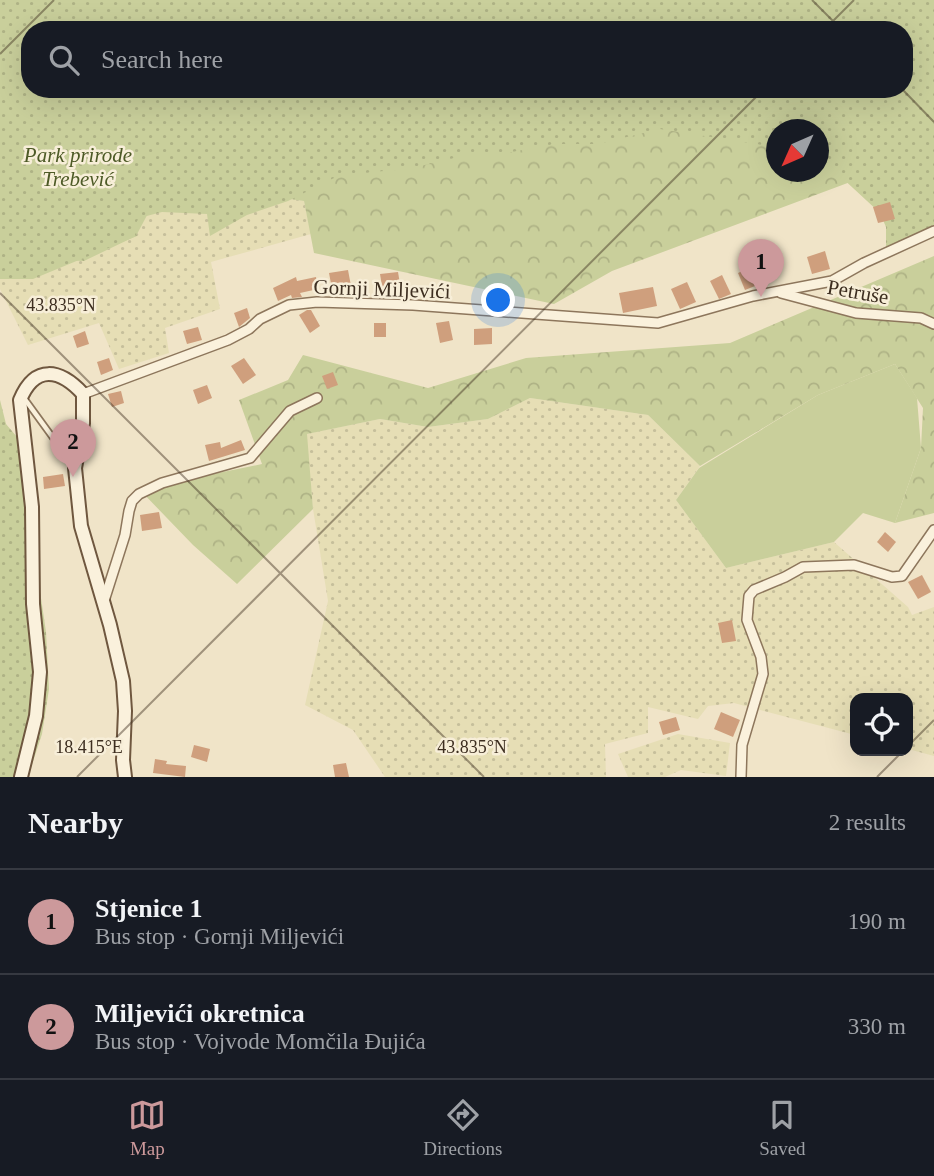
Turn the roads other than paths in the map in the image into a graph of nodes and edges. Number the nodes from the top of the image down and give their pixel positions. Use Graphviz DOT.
graph roads {
  1 [pos="934,231"];
  2 [pos="776,292"];
  3 [pos="934,324"];
  4 [pos="83,394"];
  5 [pos="22,395"];
  6 [pos="317,398"];
  7 [pos="75,468"];
  8 [pos="934,530"];
  9 [pos="104,601"];
  10 [pos="21,777"];
  11 [pos="125,777"];
  12 [pos="741,777"];
  1 -- 2 [label="street, Gornji Miljevići"];
  2 -- 3 [label="street, Petruše"];
  2 -- 4 [label="street, Gornji Miljevići"];
  4 -- 5 [label="main road"];
  4 -- 7 [label="main road"];
  5 -- 7 [label="lane"];
  5 -- 10 [label="main road"];
  6 -- 9 [label="street"];
  7 -- 9 [label="main road"];
  8 -- 12 [label="street"];
  9 -- 11 [label="main road"];
}
